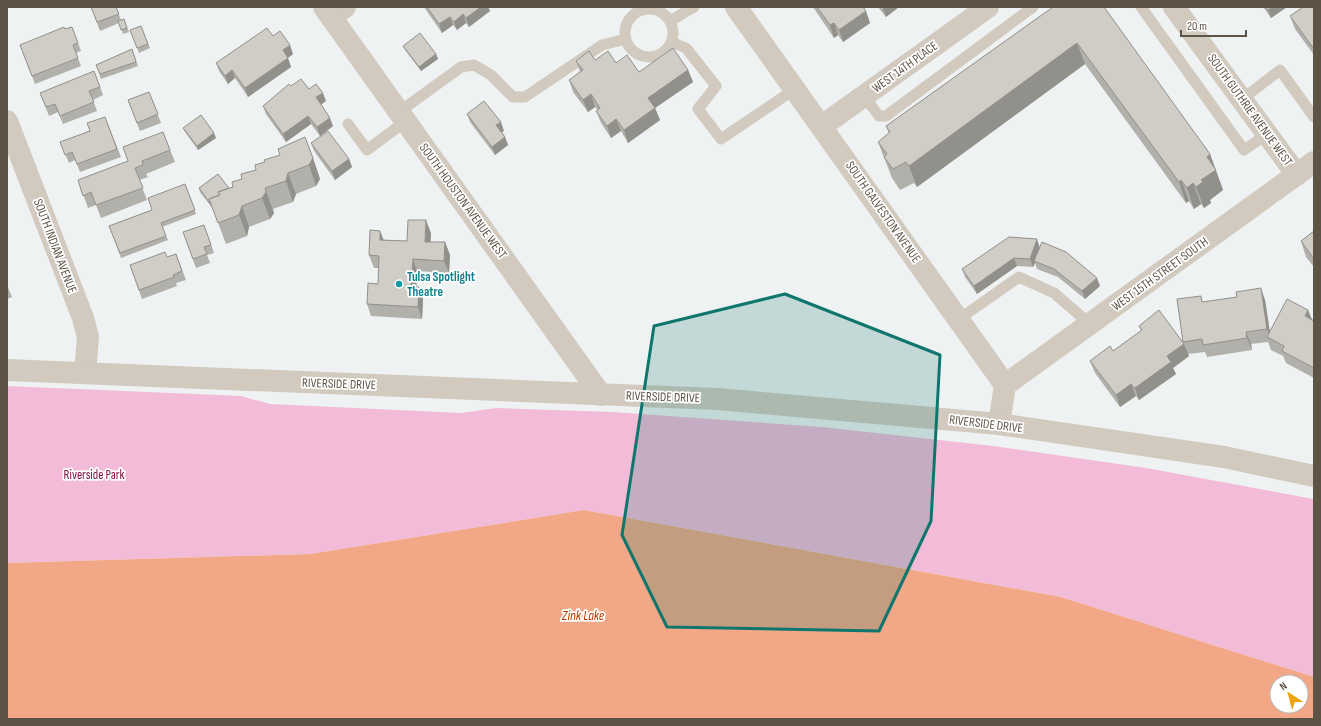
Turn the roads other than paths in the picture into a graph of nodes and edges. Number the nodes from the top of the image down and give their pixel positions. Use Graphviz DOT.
graph roads {
  1 [pos="694,7"];
  2 [pos="736,7"];
  3 [pos="988,7"];
  4 [pos="1033,7"];
  5 [pos="1141,7"];
  6 [pos="1174,7"];
  7 [pos="333,10"];
  8 [pos="670,21"];
  9 [pos="626,39"];
  10 [pos="671,42"];
  11 [pos="795,89"];
  12 [pos="864,96"];
  13 [pos="1241,100"];
  14 [pos="403,117"];
  15 [pos="1314,117"];
  16 [pos="7,121"];
  17 [pos="348,124"];
  18 [pos="822,126"];
  19 [pos="1267,134"];
  20 [pos="1309,168"];
  21 [pos="959,319"];
  22 [pos="1090,324"];
  23 [pos="7,370"];
  24 [pos="85,373"];
  25 [pos="1005,385"];
  26 [pos="601,395"];
  27 [pos="999,424"];
  28 [pos="1314,476"];
  1 -- 8 [label="lane"];
  2 -- 11 [label="street, SOUTH GALVESTON AVENUE"];
  3 -- 12 [label="street, WEST 14TH PLACE"];
  4 -- 12 [label="lane"];
  5 -- 19 [label="lane"];
  6 -- 13 [label="street, SOUTH GUTHRIE AVENUE WEST"];
  7 -- 14 [label="street, SOUTH HOUSTON AVENUE WEST"];
  8 -- 9 [label="lane"];
  8 -- 10 [label="lane"];
  9 -- 10 [label="lane"];
  9 -- 14 [label="lane"];
  10 -- 11 [label="lane"];
  11 -- 18 [label="street, SOUTH GALVESTON AVENUE"];
  12 -- 18 [label="street, WEST 14TH PLACE"];
  13 -- 15 [label="lane"];
  13 -- 19 [label="street, SOUTH GUTHRIE AVENUE WEST"];
  14 -- 17 [label="lane"];
  14 -- 26 [label="street, SOUTH HOUSTON AVENUE WEST"];
  16 -- 24 [label="street, SOUTH INDIAN AVENUE"];
  18 -- 21 [label="street, SOUTH GALVESTON AVENUE"];
  19 -- 20 [label="street, SOUTH GUTHRIE AVENUE WEST"];
  20 -- 22 [label="street, WEST 15TH STREET SOUTH"];
  21 -- 22 [label="lane"];
  21 -- 25 [label="street, SOUTH GALVESTON AVENUE"];
  22 -- 25 [label="street, WEST 15TH STREET SOUTH"];
  23 -- 24 [label="street, RIVERSIDE DRIVE"];
  24 -- 26 [label="street, RIVERSIDE DRIVE"];
  25 -- 27 [label="street"];
  26 -- 27 [label="street, RIVERSIDE DRIVE"];
  27 -- 28 [label="street, RIVERSIDE DRIVE"];
}
